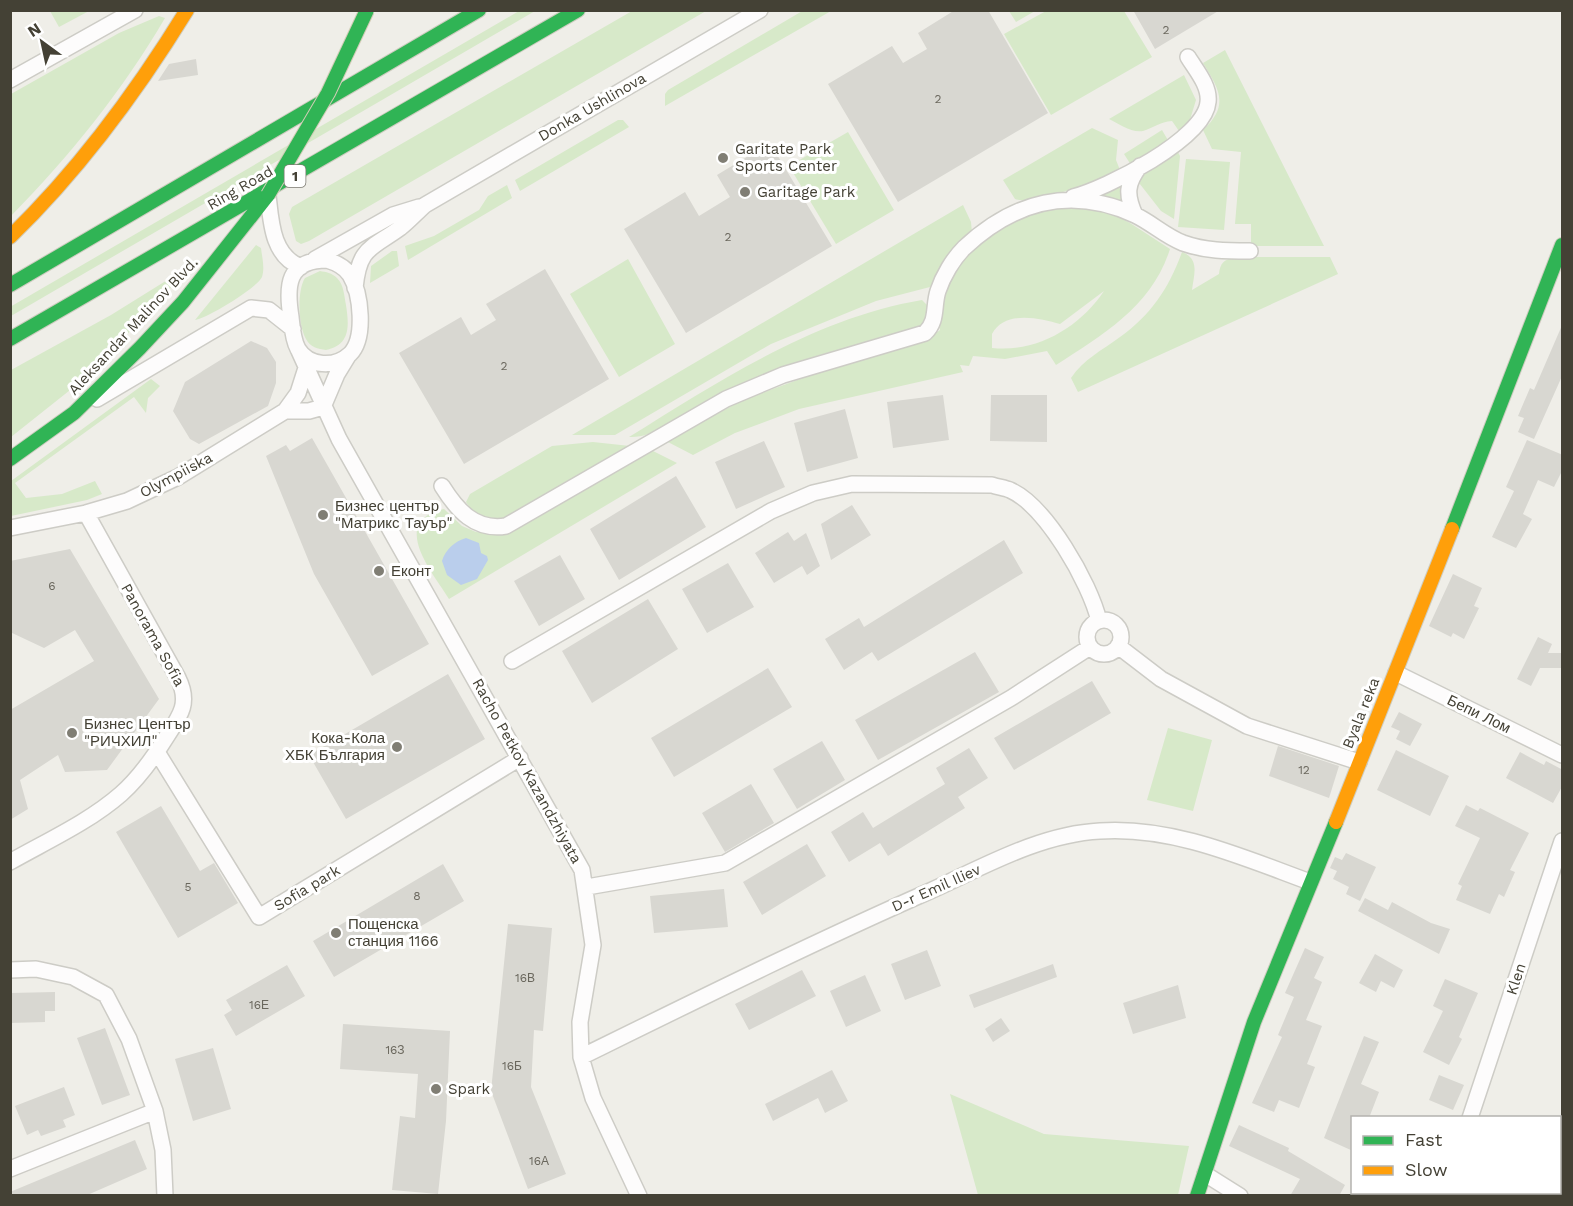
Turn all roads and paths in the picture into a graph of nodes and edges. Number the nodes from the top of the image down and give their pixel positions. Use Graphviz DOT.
graph roads {
  1 [pos="135,10"];
  2 [pos="187,10"];
  3 [pos="367,10"];
  4 [pos="479,10"];
  5 [pos="578,10"];
  6 [pos="760,10"];
  7 [pos="1188,57"];
  8 [pos="10,80"];
  9 [pos="1140,166"];
  10 [pos="268,195"];
  11 [pos="1070,198"];
  12 [pos="425,205"];
  13 [pos="1135,215"];
  14 [pos="10,237"];
  15 [pos="1563,245"];
  16 [pos="1250,251"];
  17 [pos="307,264"];
  18 [pos="10,285"];
  19 [pos="355,288"];
  20 [pos="292,330"];
  21 [pos="10,339"];
  22 [pos="299,351"];
  23 [pos="349,355"];
  24 [pos="306,368"];
  25 [pos="323,407"];
  26 [pos="285,411"];
  27 [pos="74,413"];
  28 [pos="10,459"];
  29 [pos="442,486"];
  30 [pos="86,513"];
  31 [pos="10,528"];
  32 [pos="1099,621"];
  33 [pos="1118,646"];
  34 [pos="1090,647"];
  35 [pos="512,661"];
  36 [pos="1396,673"];
  37 [pos="157,752"];
  38 [pos="1563,755"];
  39 [pos="520,758"];
  40 [pos="1359,762"];
  41 [pos="1563,841"];
  42 [pos="10,862"];
  43 [pos="1311,882"];
  44 [pos="586,887"];
  45 [pos="10,970"];
  46 [pos="581,1058"];
  47 [pos="154,1111"];
  48 [pos="1471,1116"];
  49 [pos="10,1169"];
  50 [pos="1205,1174"];
  51 [pos="165,1196"];
  52 [pos="639,1196"];
  53 [pos="1197,1196"];
  54 [pos="1240,1196"];
  1 -- 8 [label="street"];
  2 -- 14 [label="main road"];
  3 -- 10 [label="main road, Aleksandar Malinov Blvd., bridge"];
  4 -- 18 [label="main road"];
  5 -- 21 [label="main road, Ring Road / 1"];
  6 -- 12 [label="street, Donka Ushlinova"];
  7 -- 9 [label="street"];
  9 -- 11 [label="street"];
  9 -- 13 [label="street"];
  10 -- 17 [label="street"];
  10 -- 27 [label="main road, Aleksandar Malinov Blvd."];
  11 -- 13 [label="street"];
  11 -- 29 [label="street"];
  12 -- 17 [label="street, Donka Ushlinova"];
  12 -- 19 [label="street, Donka Ushlinova"];
  13 -- 16 [label="street"];
  15 -- 36 [label="main road, Byala reka"];
  17 -- 19 [label="street"];
  17 -- 20 [label="street"];
  19 -- 23 [label="street"];
  20 -- 22 [label="street"];
  20 -- 27 [label="street"];
  22 -- 23 [label="street"];
  22 -- 24 [label="street, Racho Petkov Kazandzhiyata"];
  23 -- 25 [label="street"];
  24 -- 25 [label="street, Racho Petkov Kazandzhiyata"];
  24 -- 26 [label="street, Olympiiska"];
  25 -- 26 [label="street"];
  25 -- 39 [label="street, Racho Petkov Kazandzhiyata"];
  26 -- 30 [label="street, Olympiiska"];
  27 -- 28 [label="main road, Aleksandar Malinov Blvd."];
  30 -- 31 [label="street, Olympiiska"];
  30 -- 37 [label="street, Panorama Sofia"];
  32 -- 33 [label="street"];
  32 -- 34 [label="street"];
  32 -- 35 [label="street"];
  33 -- 34 [label="street"];
  33 -- 40 [label="street"];
  34 -- 44 [label="street"];
  36 -- 38 [label="street, Бепи Лом"];
  36 -- 40 [label="main road, Byala reka"];
  37 -- 39 [label="street, Sofia park"];
  37 -- 42 [label="street, Panorama Sofia"];
  39 -- 44 [label="street, Racho Petkov Kazandzhiyata"];
  40 -- 43 [label="main road, Byala reka"];
  41 -- 48 [label="street, Klen"];
  43 -- 46 [label="street, D-r Emil Iliev"];
  43 -- 50 [label="main road, Byala reka"];
  44 -- 46 [label="street, Racho Petkov Kazandzhiyata"];
  45 -- 47 [label="street"];
  46 -- 52 [label="street, Racho Petkov Kazandzhiyata"];
  47 -- 49 [label="street"];
  47 -- 51 [label="street"];
  50 -- 53 [label="main road, Byala reka"];
  50 -- 54 [label="street"];
}
